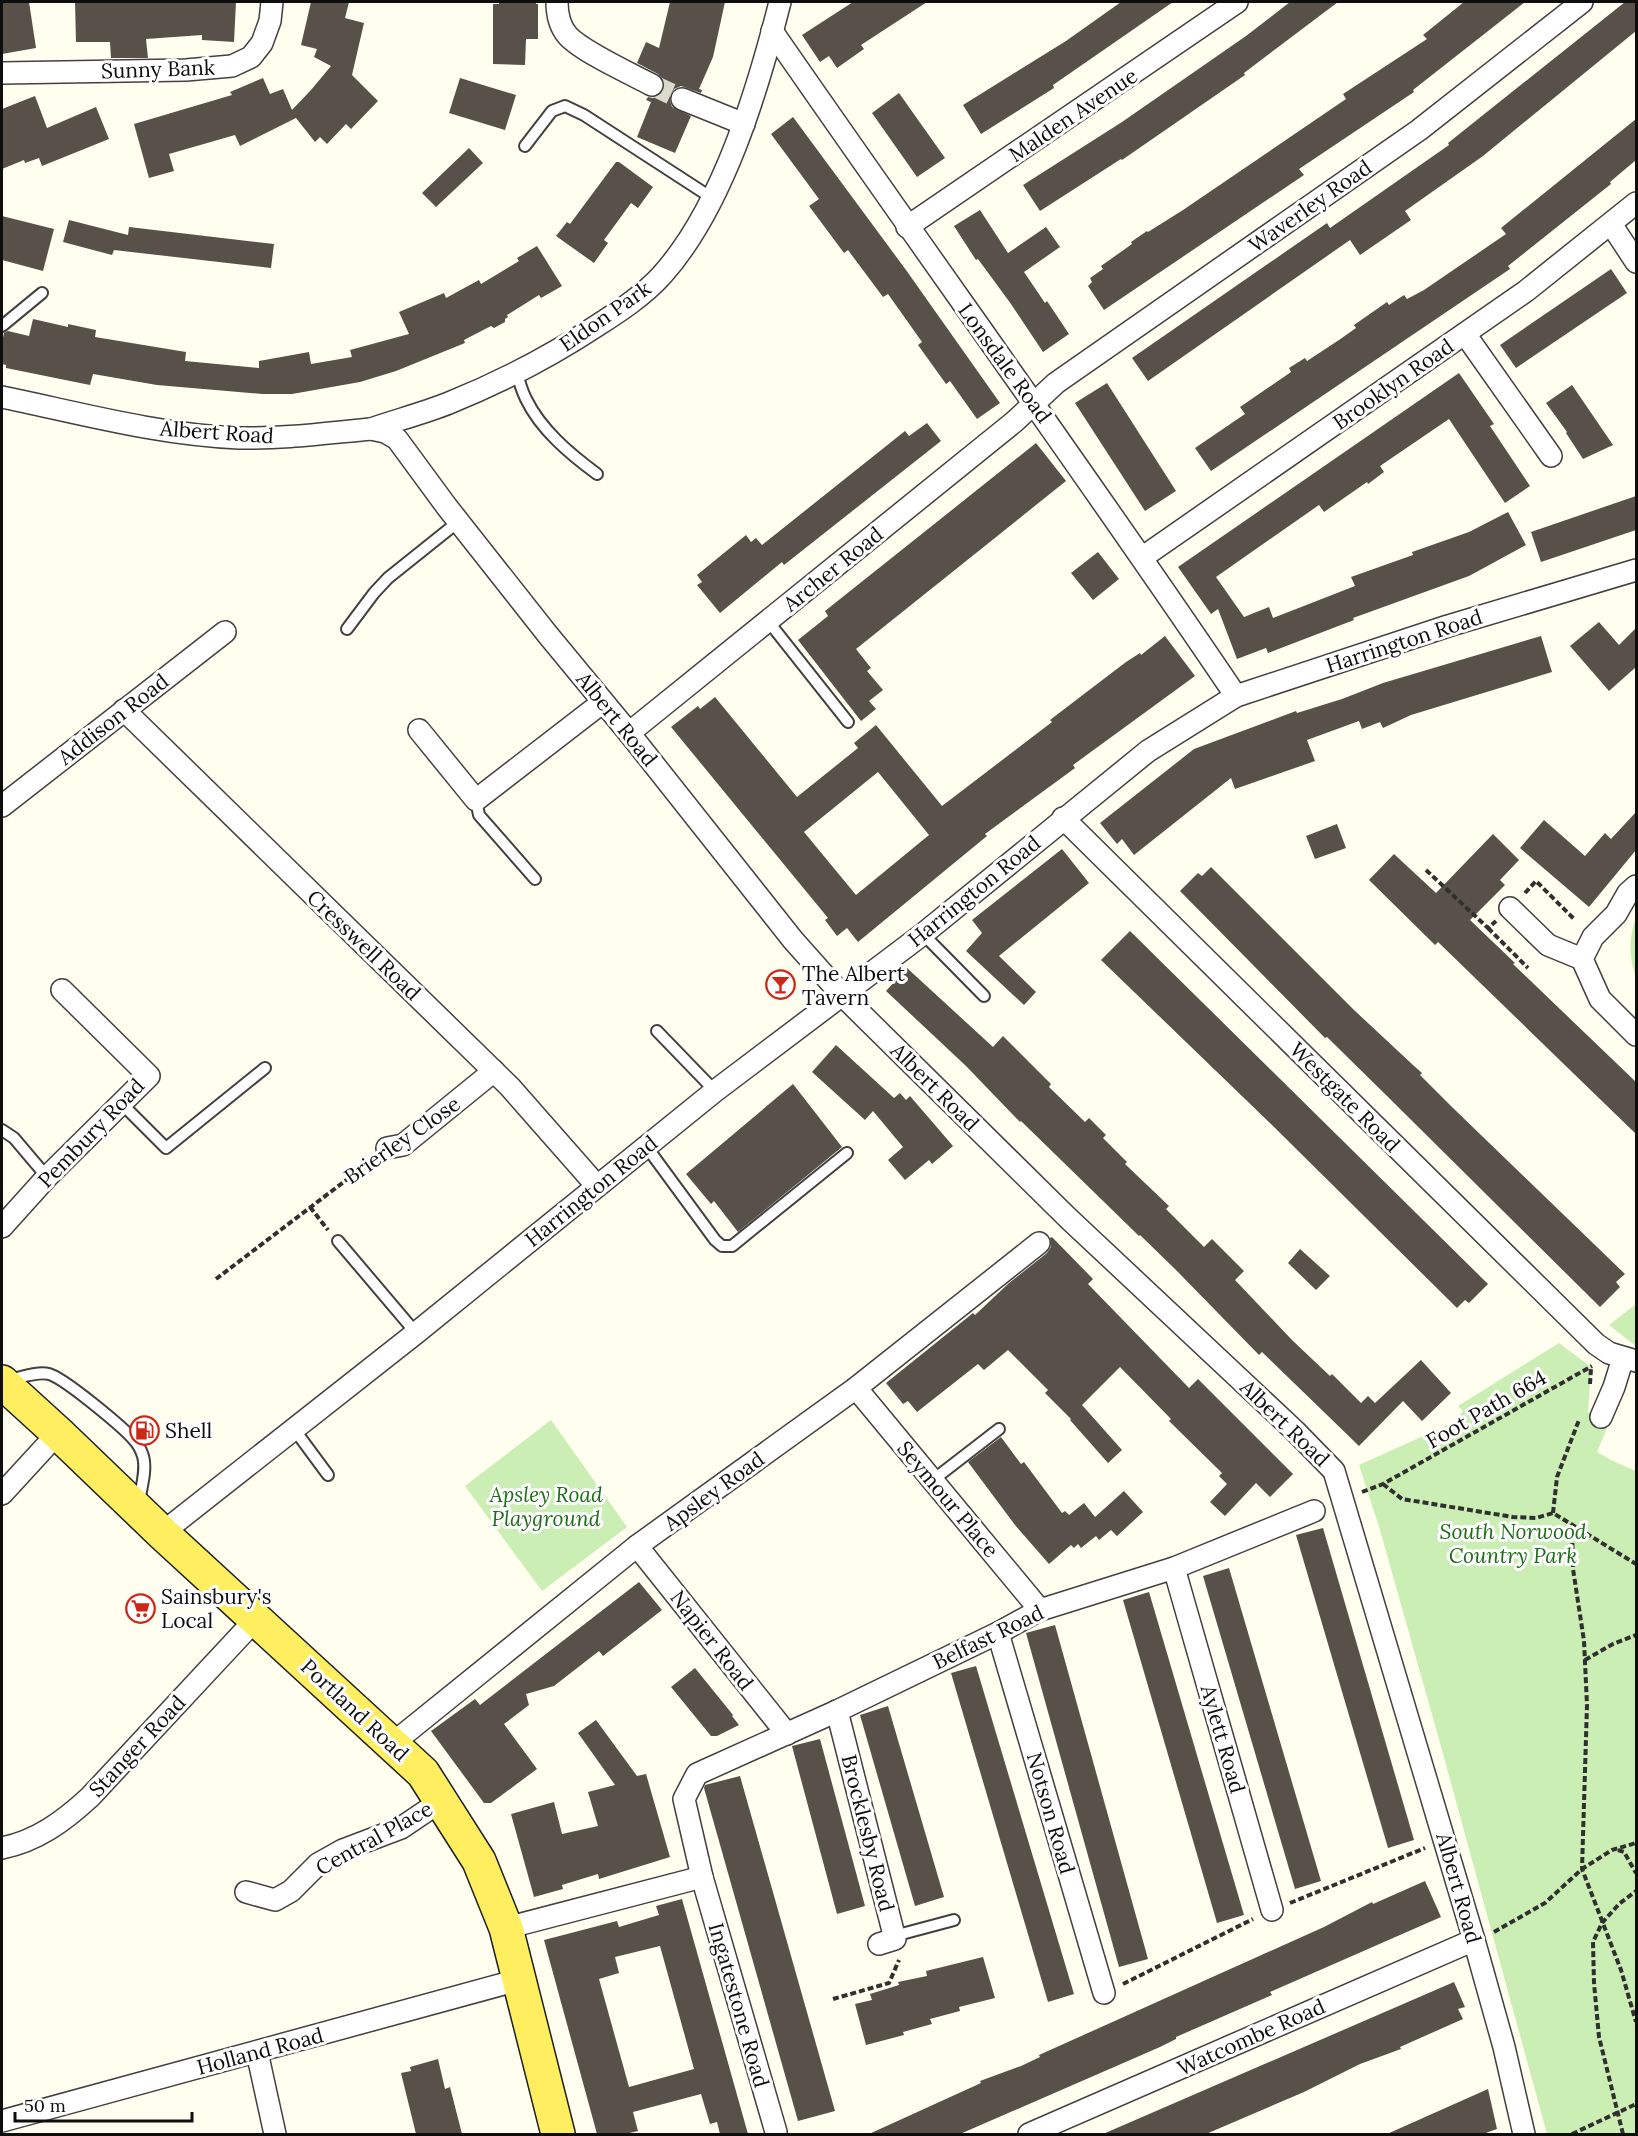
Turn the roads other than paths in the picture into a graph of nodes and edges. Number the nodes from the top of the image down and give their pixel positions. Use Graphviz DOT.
graph roads {
  1 [pos="272,2"];
  2 [pos="557,2"];
  3 [pos="781,2"];
  4 [pos="1237,2"];
  5 [pos="1582,2"];
  6 [pos="772,31"];
  7 [pos="2,73"];
  8 [pos="652,85"];
  9 [pos="682,99"];
  10 [pos="744,124"];
  11 [pos="525,146"];
  12 [pos="712,198"];
  13 [pos="1636,203"];
  14 [pos="1611,224"];
  15 [pos="907,227"];
  16 [pos="1636,262"];
  17 [pos="42,293"];
  18 [pos="2,326"];
  19 [pos="1465,334"];
  20 [pos="517,372"];
  21 [pos="2,397"];
  22 [pos="1034,404"];
  23 [pos="371,429"];
  24 [pos="1551,456"];
  25 [pos="597,474"];
  26 [pos="458,522"];
  27 [pos="1143,558"];
  28 [pos="1635,572"];
  29 [pos="768,621"];
  30 [pos="347,629"];
  31 [pos="225,632"];
  32 [pos="1236,696"];
  33 [pos="603,702"];
  34 [pos="124,710"];
  35 [pos="848,722"];
  36 [pos="419,730"];
  37 [pos="629,733"];
  38 [pos="476,800"];
  39 [pos="2,806"];
  40 [pos="1063,818"];
  41 [pos="535,879"];
  42 [pos="1636,885"];
  43 [pos="1510,908"];
  44 [pos="923,934"];
  45 [pos="1582,959"];
  46 [pos="62,990"];
  47 [pos="842,995"];
  48 [pos="984,996"];
  49 [pos="657,1031"];
  50 [pos="1636,1035"];
  51 [pos="265,1068"];
  52 [pos="494,1071"];
  53 [pos="715,1091"];
  54 [pos="122,1104"];
  55 [pos="2,1130"];
  56 [pos="646,1146"];
  57 [pos="387,1148"];
  58 [pos="847,1153"];
  59 [pos="47,1177"];
  60 [pos="597,1186"];
  61 [pos="2,1227"];
  62 [pos="338,1241"];
  63 [pos="1039,1243"];
  64 [pos="416,1333"];
  65 [pos="1623,1357"];
  66 [pos="2,1382"];
  67 [pos="856,1388"];
  68 [pos="1592,1413"];
  69 [pos="294,1429"];
  70 [pos="999,1429"];
  71 [pos="58,1433"];
  72 [pos="328,1475"];
  73 [pos="933,1480"];
  74 [pos="2,1494"];
  75 [pos="137,1510"];
  76 [pos="1314,1511"];
  77 [pos="162,1533"];
  78 [pos="637,1546"];
  79 [pos="1174,1568"];
  80 [pos="1040,1610"];
  81 [pos="256,1619"];
  82 [pos="998,1633"];
  83 [pos="837,1711"];
  84 [pos="787,1734"];
  85 [pos="392,1744"];
  86 [pos="684,1799"];
  87 [pos="441,1801"];
  88 [pos="2,1848"];
  89 [pos="702,1877"];
  90 [pos="246,1892"];
  91 [pos="1272,1910"];
  92 [pos="954,1920"];
  93 [pos="506,1928"];
  94 [pos="889,1940"];
  95 [pos="1474,1940"];
  96 [pos="518,1980"];
  97 [pos="1104,1993"];
  98 [pos="257,2052"];
  99 [pos="3,2123"];
  100 [pos="776,2132"];
  101 [pos="275,2134"];
  102 [pos="558,2134"];
  103 [pos="1029,2134"];
  104 [pos="1524,2134"];
  1 -- 7 [label="street, Sunny Bank"];
  2 -- 8 [label="street"];
  3 -- 6 [label="street, Eldon Park"];
  4 -- 15 [label="street, Malden Avenue"];
  5 -- 22 [label="street, Waverley Road"];
  6 -- 10 [label="street, Eldon Park"];
  6 -- 15 [label="street, Lonsdale Road"];
  9 -- 10 [label="street"];
  10 -- 12 [label="street, Eldon Park"];
  11 -- 12 [label="lane"];
  12 -- 20 [label="street, Eldon Park"];
  13 -- 14 [label="street, Brooklyn Road"];
  14 -- 16 [label="street"];
  14 -- 19 [label="street, Brooklyn Road"];
  15 -- 22 [label="street, Lonsdale Road"];
  17 -- 18 [label="lane"];
  19 -- 24 [label="street"];
  19 -- 27 [label="street, Brooklyn Road"];
  20 -- 23 [label="street, Eldon Park"];
  20 -- 25 [label="lane"];
  21 -- 23 [label="street, Albert Road"];
  22 -- 27 [label="street, Lonsdale Road"];
  22 -- 29 [label="street, Archer Road"];
  23 -- 26 [label="street, Albert Road"];
  26 -- 30 [label="lane"];
  26 -- 33 [label="street, Albert Road"];
  27 -- 32 [label="street, Lonsdale Road"];
  28 -- 32 [label="street, Harrington Road"];
  29 -- 35 [label="lane"];
  29 -- 37 [label="street, Archer Road"];
  31 -- 34 [label="street, Addison Road"];
  32 -- 40 [label="street, Harrington Road"];
  33 -- 37 [label="street, Albert Road"];
  33 -- 38 [label="street"];
  34 -- 39 [label="street, Addison Road"];
  34 -- 52 [label="street, Cresswell Road"];
  36 -- 38 [label="street"];
  37 -- 47 [label="street, Albert Road"];
  38 -- 41 [label="lane"];
  40 -- 44 [label="street, Harrington Road"];
  40 -- 65 [label="street, Westgate Road"];
  42 -- 45 [label="street"];
  43 -- 45 [label="street"];
  44 -- 47 [label="street, Harrington Road"];
  44 -- 48 [label="lane"];
  45 -- 50 [label="street"];
  46 -- 54 [label="street, Pembury Road"];
  47 -- 53 [label="street, Harrington Road"];
  47 -- 95 [label="street, Albert Road"];
  49 -- 53 [label="lane"];
  51 -- 54 [label="lane"];
  52 -- 57 [label="street, Brierley Close"];
  52 -- 60 [label="street, Cresswell Road"];
  53 -- 56 [label="street, Harrington Road"];
  54 -- 59 [label="street, Pembury Road"];
  55 -- 59 [label="lane"];
  56 -- 58 [label="lane"];
  56 -- 60 [label="street, Harrington Road"];
  59 -- 61 [label="street, Pembury Road"];
  60 -- 64 [label="street, Harrington Road"];
  62 -- 64 [label="lane"];
  63 -- 67 [label="street, Apsley Road"];
  64 -- 69 [label="street, Harrington Road"];
  65 -- 68 [label="street"];
  66 -- 71 [label="main road, Portland Road"];
  66 -- 75 [label="lane"];
  67 -- 73 [label="street, Seymour Place"];
  67 -- 78 [label="street, Apsley Road"];
  69 -- 72 [label="lane"];
  69 -- 77 [label="street, Harrington Road"];
  70 -- 73 [label="lane"];
  71 -- 74 [label="street"];
  71 -- 75 [label="main road, Portland Road"];
  73 -- 80 [label="street, Seymour Place"];
  75 -- 77 [label="main road, Portland Road"];
  76 -- 79 [label="street, Belfast Road"];
  77 -- 81 [label="main road, Portland Road"];
  78 -- 84 [label="street, Napier Road"];
  78 -- 85 [label="street, Apsley Road"];
  79 -- 80 [label="street, Belfast Road"];
  79 -- 91 [label="street, Aylett Road"];
  80 -- 82 [label="street, Belfast Road"];
  81 -- 85 [label="main road, Portland Road"];
  81 -- 88 [label="street, Stanger Road"];
  82 -- 83 [label="street, Belfast Road"];
  82 -- 97 [label="street, Notson Road"];
  83 -- 84 [label="street, Belfast Road"];
  83 -- 94 [label="street, Brocklesby Road"];
  84 -- 86 [label="street, Belfast Road"];
  85 -- 87 [label="main road, Portland Road"];
  86 -- 89 [label="street, Ingatestone Road"];
  87 -- 90 [label="street, Central Place"];
  87 -- 93 [label="main road, Portland Road"];
  89 -- 93 [label="street"];
  89 -- 100 [label="street, Ingatestone Road"];
  92 -- 94 [label="lane"];
  93 -- 96 [label="main road, Portland Road"];
  95 -- 103 [label="street, Watcombe Road"];
  95 -- 104 [label="street, Albert Road"];
  96 -- 98 [label="street, Holland Road"];
  96 -- 102 [label="main road, Portland Road"];
  98 -- 99 [label="street, Holland Road"];
  98 -- 101 [label="street"];
}
